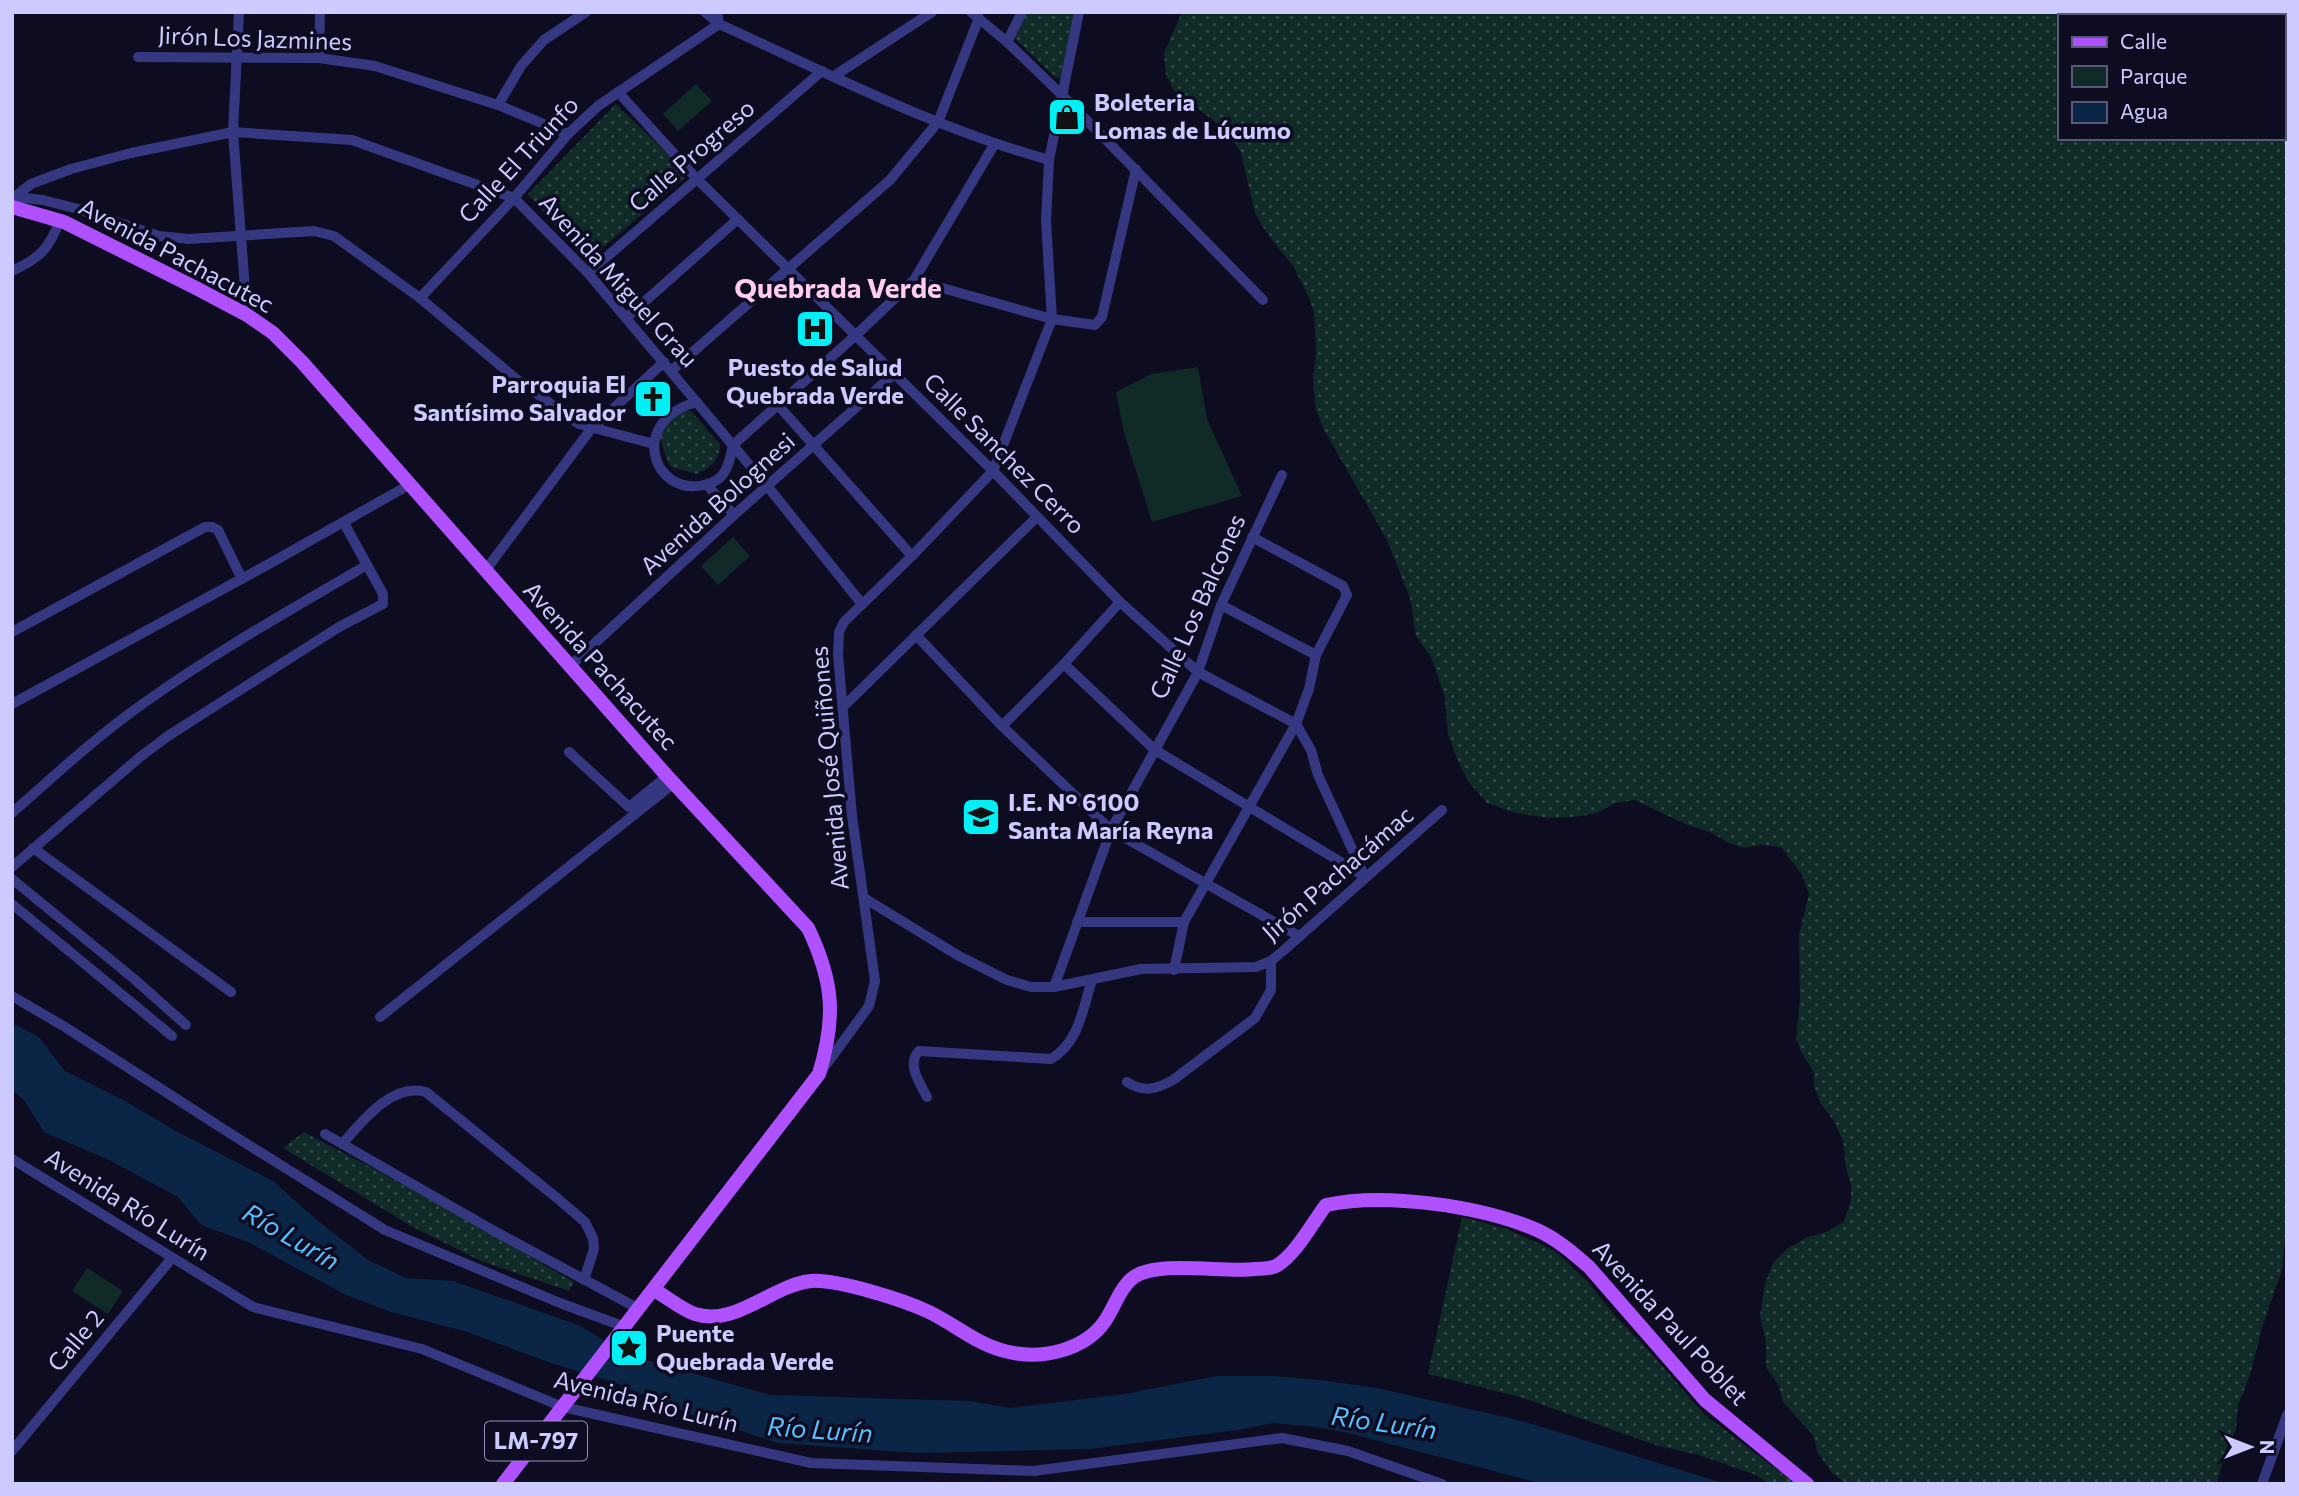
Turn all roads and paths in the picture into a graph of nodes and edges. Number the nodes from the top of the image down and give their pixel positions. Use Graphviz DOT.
graph roads {
  1 [pos="239,12"];
  2 [pos="320,12"];
  3 [pos="586,12"];
  4 [pos="705,12"];
  5 [pos="932,12"];
  6 [pos="1022,12"];
  7 [pos="1079,12"];
  8 [pos="975,15"];
  9 [pos="718,18"];
  10 [pos="1007,42"];
  11 [pos="237,56"];
  12 [pos="138,57"];
  13 [pos="319,58"];
  14 [pos="822,71"];
  15 [pos="834,76"];
  16 [pos="618,92"];
  17 [pos="1062,96"];
  18 [pos="498,105"];
  19 [pos="938,121"];
  20 [pos="233,132"];
  21 [pos="568,134"];
  22 [pos="994,145"];
  23 [pos="1049,160"];
  24 [pos="1136,169"];
  25 [pos="697,179"];
  26 [pos="514,198"];
  27 [pos="13,201"];
  28 [pos="738,219"];
  29 [pos="60,220"];
  30 [pos="243,234"];
  31 [pos="789,268"];
  32 [pos="12,271"];
  33 [pos="588,273"];
  34 [pos="914,280"];
  35 [pos="420,298"];
  36 [pos="1263,300"];
  37 [pos="247,315"];
  38 [pos="626,318"];
  39 [pos="1052,319"];
  40 [pos="856,336"];
  41 [pos="667,367"];
  42 [pos="894,374"];
  43 [pos="697,402"];
  44 [pos="778,404"];
  45 [pos="591,429"];
  46 [pos="654,444"];
  47 [pos="733,445"];
  48 [pos="816,445"];
  49 [pos="993,471"];
  50 [pos="1282,475"];
  51 [pos="409,485"];
  52 [pos="708,485"];
  53 [pos="768,487"];
  54 [pos="734,515"];
  55 [pos="1037,517"];
  56 [pos="344,523"];
  57 [pos="1252,537"];
  58 [pos="912,556"];
  59 [pos="367,565"];
  60 [pos="485,571"];
  61 [pos="242,579"];
  62 [pos="1120,602"];
  63 [pos="862,604"];
  64 [pos="1221,605"];
  65 [pos="12,632"];
  66 [pos="916,635"];
  67 [pos="1316,655"];
  68 [pos="1064,664"];
  69 [pos="570,666"];
  70 [pos="1198,672"];
  71 [pos="12,705"];
  72 [pos="844,706"];
  73 [pos="1296,724"];
  74 [pos="1002,726"];
  75 [pos="1155,750"];
  76 [pos="569,752"];
  77 [pos="671,780"];
  78 [pos="1248,807"];
  79 [pos="1442,810"];
  80 [pos="12,813"];
  81 [pos="1111,830"];
  82 [pos="33,849"];
  83 [pos="12,867"];
  84 [pos="1365,877"];
  85 [pos="12,879"];
  86 [pos="1205,883"];
  87 [pos="864,898"];
  88 [pos="12,904"];
  89 [pos="1077,922"];
  90 [pos="1184,922"];
  91 [pos="1299,936"];
  92 [pos="1271,961"];
  93 [pos="1174,970"];
  94 [pos="1092,980"];
  95 [pos="1054,987"];
  96 [pos="230,992"];
  97 [pos="12,996"];
  98 [pos="380,1017"];
  99 [pos="186,1025"];
  100 [pos="172,1037"];
  101 [pos="819,1074"];
  102 [pos="1127,1082"];
  103 [pos="926,1097"];
  104 [pos="325,1134"];
  105 [pos="342,1144"];
  106 [pos="12,1158"];
  107 [pos="173,1258"];
  108 [pos="584,1280"];
  109 [pos="654,1290"];
  110 [pos="639,1309"];
  111 [pos="622,1331"];
  112 [pos="567,1403"];
  113 [pos="2287,1415"];
  114 [pos="14,1444"];
  115 [pos="503,1484"];
  116 [pos="1442,1484"];
  117 [pos="1807,1484"];
  118 [pos="2262,1484"];
  1 -- 11 [label="street"];
  2 -- 13 [label="street"];
  3 -- 18 [label="street"];
  4 -- 9 [label="street"];
  5 -- 15 [label="street"];
  6 -- 10 [label="street"];
  7 -- 17 [label="street, Avenida José Quiñones"];
  8 -- 10 [label="street"];
  8 -- 19 [label="street"];
  9 -- 14 [label="street"];
  9 -- 16 [label="street, Calle El Triunfo"];
  10 -- 17 [label="street"];
  11 -- 12 [label="street, Jirón Los Jazmines"];
  11 -- 13 [label="street, Jirón Los Jazmines"];
  11 -- 20 [label="street"];
  13 -- 18 [label="street, Jirón Los Jazmines"];
  14 -- 15 [label="street"];
  14 -- 25 [label="street, Calle Progreso"];
  15 -- 19 [label="street"];
  16 -- 21 [label="street, Calle El Triunfo"];
  16 -- 25 [label="street, Calle Sanchez Cerro"];
  17 -- 23 [label="street, Avenida José Quiñones"];
  17 -- 24 [label="street"];
  18 -- 21 [label="street, Jirón Los Jazmines"];
  19 -- 22 [label="street"];
  19 -- 31 [label="street"];
  20 -- 26 [label="street, Avenida Miguel Grau"];
  20 -- 27 [label="street, Avenida Miguel Grau"];
  20 -- 30 [label="street"];
  21 -- 26 [label="street, Calle El Triunfo"];
  22 -- 23 [label="street"];
  22 -- 34 [label="street"];
  23 -- 39 [label="street, Avenida José Quiñones"];
  24 -- 36 [label="street"];
  24 -- 39 [label="street"];
  25 -- 28 [label="street, Calle Sanchez Cerro"];
  25 -- 33 [label="street, Calle Progreso"];
  26 -- 33 [label="street, Avenida Miguel Grau"];
  26 -- 35 [label="street, Calle El Triunfo"];
  27 -- 29 [label="main road, Avenida Pachacutec / LM-797"];
  27 -- 30 [label="street"];
  28 -- 31 [label="street, Calle Sanchez Cerro"];
  28 -- 38 [label="street"];
  29 -- 32 [label="street"];
  29 -- 37 [label="main road, Avenida Pachacutec / LM-797"];
  30 -- 35 [label="street"];
  30 -- 37 [label="street"];
  31 -- 40 [label="street, Calle Sanchez Cerro"];
  31 -- 41 [label="street"];
  33 -- 38 [label="street, Avenida Miguel Grau"];
  34 -- 39 [label="street"];
  34 -- 40 [label="street"];
  35 -- 45 [label="street"];
  37 -- 51 [label="main road, Avenida Pachacutec / LM-797"];
  38 -- 41 [label="street, Avenida Miguel Grau"];
  39 -- 49 [label="street, Avenida José Quiñones"];
  40 -- 42 [label="street, Calle Sanchez Cerro"];
  40 -- 44 [label="street"];
  41 -- 43 [label="street, Avenida Miguel Grau"];
  41 -- 45 [label="street"];
  42 -- 48 [label="street, Avenida Bolognesi"];
  42 -- 49 [label="street, Calle Sanchez Cerro"];
  43 -- 46 [label="street"];
  43 -- 47 [label="street, Avenida Miguel Grau"];
  44 -- 47 [label="street"];
  44 -- 48 [label="street"];
  45 -- 46 [label="street"];
  45 -- 60 [label="street"];
  46 -- 52 [label="street"];
  47 -- 52 [label="street"];
  47 -- 53 [label="street, Avenida Miguel Grau"];
  48 -- 53 [label="street, Avenida Bolognesi"];
  48 -- 58 [label="street"];
  49 -- 55 [label="street, Calle Sanchez Cerro"];
  49 -- 58 [label="street, Avenida José Quiñones"];
  50 -- 57 [label="street, Calle Los Balcones"];
  51 -- 56 [label="street"];
  51 -- 60 [label="main road, Avenida Pachacutec / LM-797"];
  52 -- 54 [label="street"];
  53 -- 54 [label="street, Avenida Bolognesi"];
  53 -- 63 [label="street, Avenida Miguel Grau"];
  54 -- 69 [label="street, Avenida Bolognesi"];
  55 -- 62 [label="street, Calle Sanchez Cerro"];
  55 -- 66 [label="street"];
  56 -- 59 [label="street"];
  56 -- 61 [label="street"];
  57 -- 64 [label="street, Calle Los Balcones"];
  57 -- 67 [label="street"];
  58 -- 63 [label="street, Avenida José Quiñones"];
  59 -- 80 [label="street"];
  59 -- 82 [label="street"];
  60 -- 69 [label="main road, Avenida Pachacutec / LM-797"];
  61 -- 65 [label="street"];
  61 -- 71 [label="street"];
  62 -- 68 [label="street"];
  62 -- 70 [label="street, Calle Sanchez Cerro"];
  63 -- 72 [label="street, Avenida José Quiñones"];
  64 -- 67 [label="street"];
  64 -- 70 [label="street, Calle Los Balcones"];
  66 -- 72 [label="street"];
  66 -- 74 [label="street"];
  67 -- 73 [label="street"];
  68 -- 74 [label="street"];
  68 -- 75 [label="street"];
  69 -- 77 [label="main road, Avenida Pachacutec / LM-797"];
  70 -- 73 [label="street, Calle Sanchez Cerro"];
  70 -- 75 [label="street, Calle Los Balcones"];
  72 -- 87 [label="street, Avenida José Quiñones"];
  73 -- 78 [label="street"];
  73 -- 84 [label="street"];
  74 -- 81 [label="street"];
  75 -- 78 [label="street"];
  75 -- 81 [label="street, Calle Los Balcones"];
  76 -- 77 [label="street"];
  77 -- 98 [label="street"];
  77 -- 101 [label="main road, Avenida Pachacutec / LM-797"];
  78 -- 84 [label="street"];
  78 -- 86 [label="street"];
  79 -- 84 [label="street, Jirón Pachacámac"];
  81 -- 86 [label="street"];
  81 -- 89 [label="street, Calle Los Balcones"];
  82 -- 83 [label="street"];
  82 -- 96 [label="street"];
  84 -- 91 [label="street, Jirón Pachacámac"];
  85 -- 99 [label="street"];
  86 -- 90 [label="street"];
  86 -- 91 [label="street"];
  87 -- 95 [label="street, Jirón Pachacámac"];
  87 -- 101 [label="street, Avenida José Quiñones"];
  88 -- 100 [label="street"];
  89 -- 90 [label="street"];
  89 -- 95 [label="street, Calle Los Balcones"];
  90 -- 93 [label="street"];
  91 -- 92 [label="street, Jirón Pachacámac"];
  92 -- 93 [label="street, Jirón Pachacámac"];
  92 -- 102 [label="street"];
  93 -- 94 [label="street, Jirón Pachacámac"];
  94 -- 95 [label="street, Jirón Pachacámac"];
  94 -- 103 [label="street"];
  97 -- 111 [label="street"];
  101 -- 109 [label="main road, Avenida Pachacutec / LM-797"];
  104 -- 105 [label="street"];
  105 -- 108 [label="street"];
  105 -- 108 [label="street"];
  106 -- 107 [label="street, Avenida Río Lurín"];
  107 -- 112 [label="street, Avenida Río Lurín"];
  107 -- 114 [label="street, Calle 2"];
  108 -- 110 [label="street"];
  109 -- 110 [label="main road, LM-797"];
  109 -- 117 [label="main road, Avenida Paul Poblet"];
  110 -- 111 [label="main road, LM-797"];
  111 -- 112 [label="main road, LM-797"];
  112 -- 115 [label="main road, LM-797"];
  112 -- 116 [label="street, Avenida Río Lurín"];
  113 -- 118 [label="street"];
}
